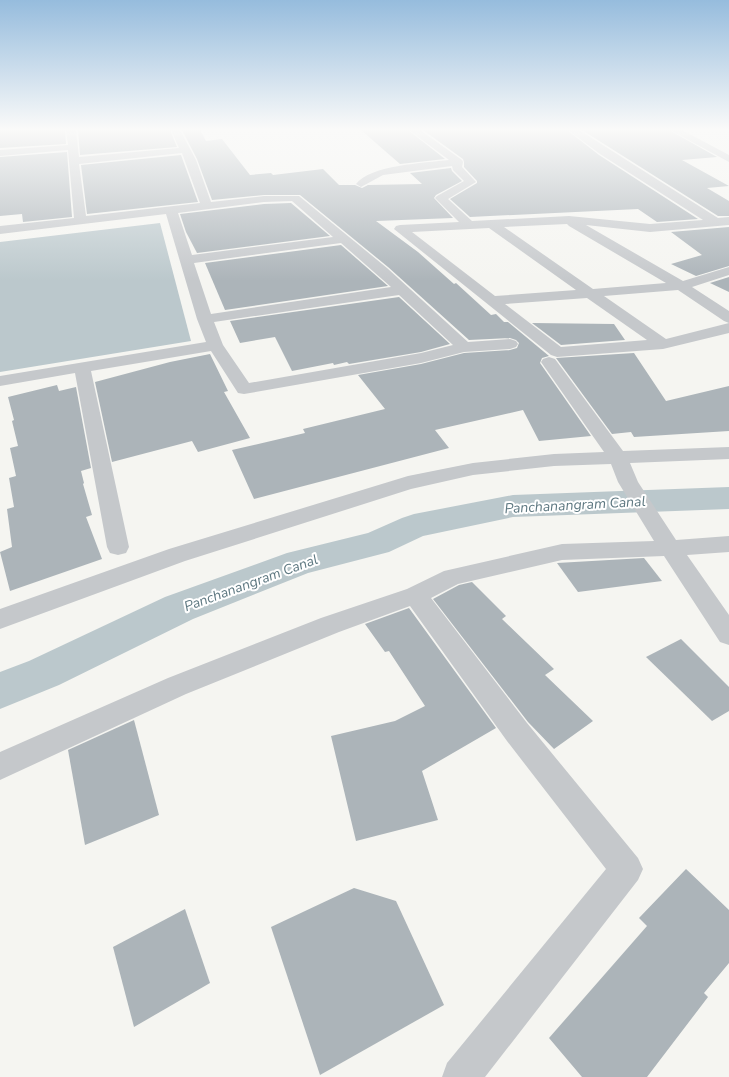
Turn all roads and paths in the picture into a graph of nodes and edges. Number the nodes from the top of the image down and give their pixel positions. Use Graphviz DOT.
graph roads {
  1 [pos="76,180"];
  2 [pos="198,180"];
  3 [pos="368,180"];
  4 [pos="469,180"];
  5 [pos="649,180"];
  6 [pos="362,184"];
  7 [pos="208,206"];
  8 [pos="171,210"];
  9 [pos="569,220"];
  10 [pos="80,221"];
  11 [pos="729,221"];
  12 [pos="715,222"];
  13 [pos="491,224"];
  14 [pos="469,225"];
  15 [pos="0,230"];
  16 [pos="343,239"];
  17 [pos="186,260"];
  18 [pos="729,270"];
  19 [pos="681,286"];
  20 [pos="402,290"];
  21 [pos="592,294"];
  22 [pos="492,301"];
  23 [pos="729,318"];
  24 [pos="205,319"];
  25 [pos="729,328"];
  26 [pos="510,344"];
  27 [pos="664,344"];
  28 [pos="216,345"];
  29 [pos="464,347"];
  30 [pos="549,362"];
  31 [pos="82,367"];
  32 [pos="0,381"];
  33 [pos="729,453"];
  34 [pos="619,459"];
  35 [pos="729,544"];
  36 [pos="118,547"];
  37 [pos="670,548"];
  38 [pos="415,595"];
  39 [pos="0,619"];
  40 [pos="729,635"];
  41 [pos="0,766"];
  42 [pos="461,1077"];
  1 -- 10 [label="street"];
  2 -- 7 [label="street"];
  3 -- 6 [label="street"];
  4 -- 14 [label="street"];
  5 -- 12 [label="street"];
  7 -- 8 [label="street"];
  7 -- 16 [label="street"];
  8 -- 10 [label="street"];
  8 -- 17 [label="street"];
  9 -- 12 [label="street"];
  9 -- 13 [label="street"];
  9 -- 19 [label="street"];
  10 -- 15 [label="street"];
  11 -- 12 [label="street"];
  13 -- 14 [label="street"];
  13 -- 21 [label="street"];
  14 -- 22 [label="street"];
  16 -- 17 [label="street"];
  16 -- 20 [label="street"];
  17 -- 24 [label="street"];
  18 -- 19 [label="street"];
  19 -- 21 [label="street"];
  19 -- 23 [label="street"];
  20 -- 24 [label="street"];
  20 -- 29 [label="street"];
  21 -- 22 [label="street"];
  21 -- 27 [label="street"];
  22 -- 27 [label="street"];
  24 -- 28 [label="street"];
  25 -- 27 [label="street"];
  26 -- 29 [label="street"];
  28 -- 29 [label="street"];
  28 -- 31 [label="street"];
  30 -- 34 [label="street"];
  31 -- 32 [label="street"];
  31 -- 36 [label="street"];
  33 -- 34 [label="street"];
  34 -- 37 [label="street"];
  34 -- 39 [label="street"];
  35 -- 37 [label="street"];
  37 -- 38 [label="street"];
  37 -- 40 [label="street"];
  38 -- 41 [label="street"];
  38 -- 42 [label="street"];
}
